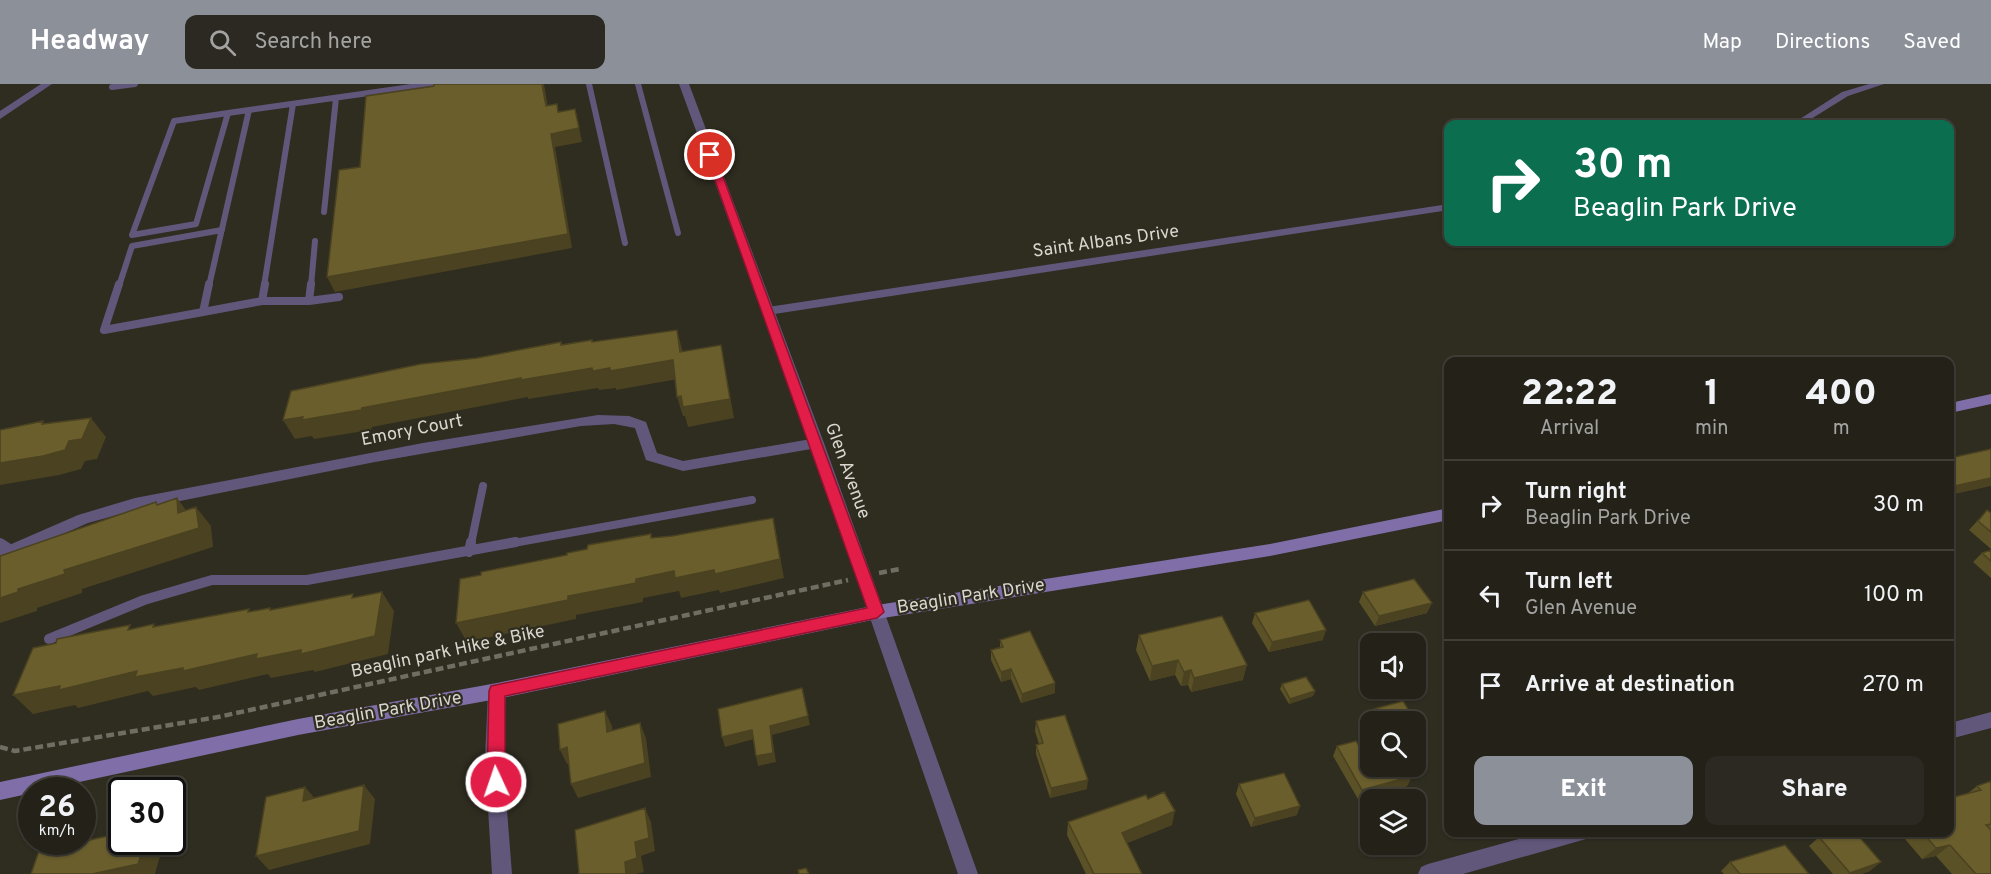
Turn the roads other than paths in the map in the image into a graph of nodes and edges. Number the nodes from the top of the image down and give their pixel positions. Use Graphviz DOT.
graph roads {
  1 [pos="47,84"];
  2 [pos="135,84"];
  3 [pos="432,84"];
  4 [pos="589,84"];
  5 [pos="638,84"];
  6 [pos="684,84"];
  7 [pos="1879,84"];
  8 [pos="112,87"];
  9 [pos="336,98"];
  10 [pos="293,104"];
  11 [pos="249,110"];
  12 [pos="228,113"];
  13 [pos="0,116"];
  14 [pos="1803,120"];
  15 [pos="1444,208"];
  16 [pos="324,212"];
  17 [pos="222,230"];
  18 [pos="678,233"];
  19 [pos="315,241"];
  20 [pos="625,243"];
  21 [pos="339,297"];
  22 [pos="262,301"];
  23 [pos="309,302"];
  24 [pos="768,311"];
  25 [pos="203,312"];
  26 [pos="1991,399"];
  27 [pos="1954,407"];
  28 [pos="817,443"];
  29 [pos="483,486"];
  30 [pos="752,500"];
  31 [pos="1444,515"];
  32 [pos="4,550"];
  33 [pos="469,552"];
  34 [pos="877,612"];
  35 [pos="49,639"];
  36 [pos="497,691"];
  37 [pos="1991,720"];
  38 [pos="1954,730"];
  39 [pos="0,791"];
  40 [pos="1561,837"];
  41 [pos="502,874"];
  42 [pos="968,874"];
  43 [pos="1428,874"];
  1 -- 13 [label="street"];
  2 -- 8 [label="lane"];
  3 -- 9 [label="lane"];
  4 -- 20 [label="lane"];
  5 -- 18 [label="lane"];
  6 -- 24 [label="street, Glen Avenue"];
  7 -- 14 [label="street"];
  9 -- 10 [label="lane"];
  9 -- 16 [label="lane"];
  10 -- 11 [label="lane"];
  10 -- 22 [label="lane"];
  11 -- 12 [label="lane"];
  11 -- 17 [label="lane"];
  12 -- 12 [label="lane"];
  15 -- 24 [label="street, Saint Albans Drive"];
  17 -- 25 [label="lane"];
  17 -- 25 [label="lane"];
  19 -- 23 [label="lane"];
  21 -- 23 [label="lane"];
  22 -- 23 [label="lane"];
  22 -- 25 [label="lane"];
  24 -- 28 [label="street, Glen Avenue"];
  26 -- 27 [label="main road"];
  28 -- 32 [label="street, Emory Court"];
  28 -- 34 [label="street, Glen Avenue"];
  29 -- 33 [label="lane"];
  30 -- 33 [label="lane"];
  31 -- 34 [label="main road, Beaglin Park Drive"];
  33 -- 35 [label="lane"];
  34 -- 36 [label="main road, Beaglin Park Drive"];
  34 -- 42 [label="street, Glen Avenue"];
  36 -- 39 [label="main road, Beaglin Park Drive"];
  36 -- 41 [label="street"];
  37 -- 38 [label="street"];
  40 -- 43 [label="street"];
}
